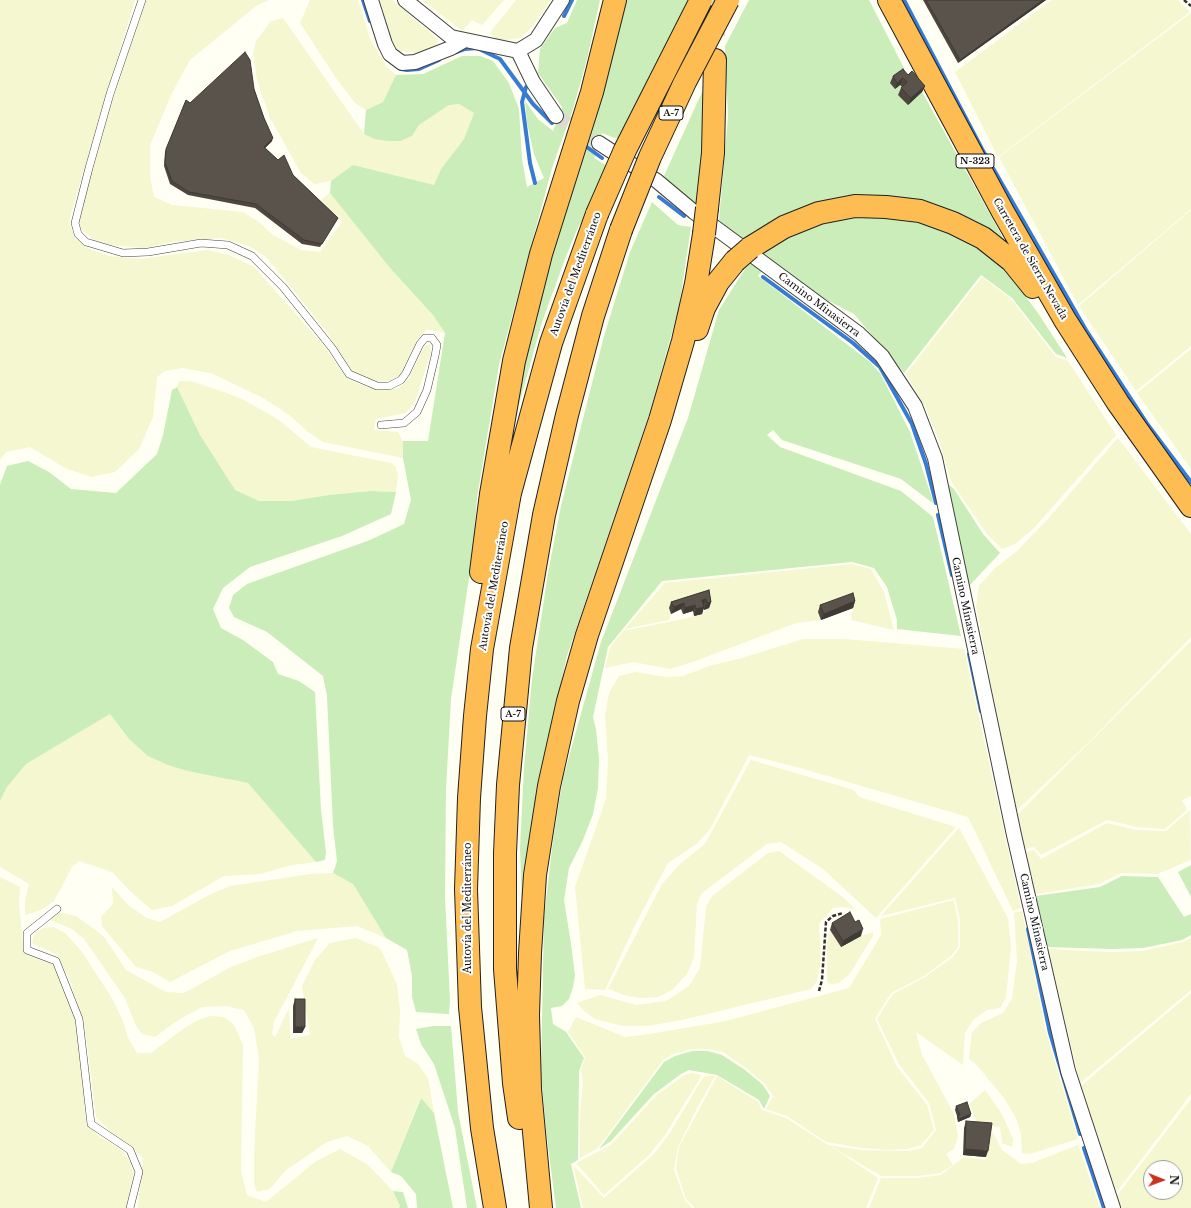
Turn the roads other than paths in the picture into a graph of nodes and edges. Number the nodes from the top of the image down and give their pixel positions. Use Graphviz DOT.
graph roads {
  1 [pos="142,0"];
  2 [pos="371,0"];
  3 [pos="404,0"];
  4 [pos="562,0"];
  5 [pos="615,0"];
  6 [pos="701,0"];
  7 [pos="728,0"];
  8 [pos="889,0"];
  9 [pos="465,40"];
  10 [pos="518,51"];
  11 [pos="715,60"];
  12 [pos="556,116"];
  13 [pos="599,143"];
  14 [pos="1065,320"];
  15 [pos="662,411"];
  16 [pos="381,425"];
  17 [pos="1191,506"];
  18 [pos="475,716"];
  19 [pos="57,909"];
  20 [pos="130,1208"];
  21 [pos="495,1208"];
  22 [pos="533,1208"];
  23 [pos="541,1208"];
  24 [pos="1113,1208"];
  1 -- 16 [label="lane"];
  2 -- 9 [label="street"];
  3 -- 9 [label="street"];
  4 -- 10 [label="street"];
  5 -- 18 [label="highway"];
  6 -- 18 [label="highway, Autovía del Mediterráneo / A-7, bridge"];
  7 -- 22 [label="highway, A-7, bridge"];
  8 -- 14 [label="highway, Carretera de Sierra Nevada / N-323"];
  9 -- 10 [label="street"];
  10 -- 12 [label="street"];
  11 -- 15 [label="highway, bridge"];
  13 -- 24 [label="street, Camino Minasierra"];
  14 -- 15 [label="highway"];
  14 -- 17 [label="highway, Carretera de Sierra Nevada / N-323"];
  15 -- 23 [label="highway"];
  18 -- 21 [label="highway, Autovía del Mediterráneo / A-7"];
  19 -- 20 [label="lane"];
}
